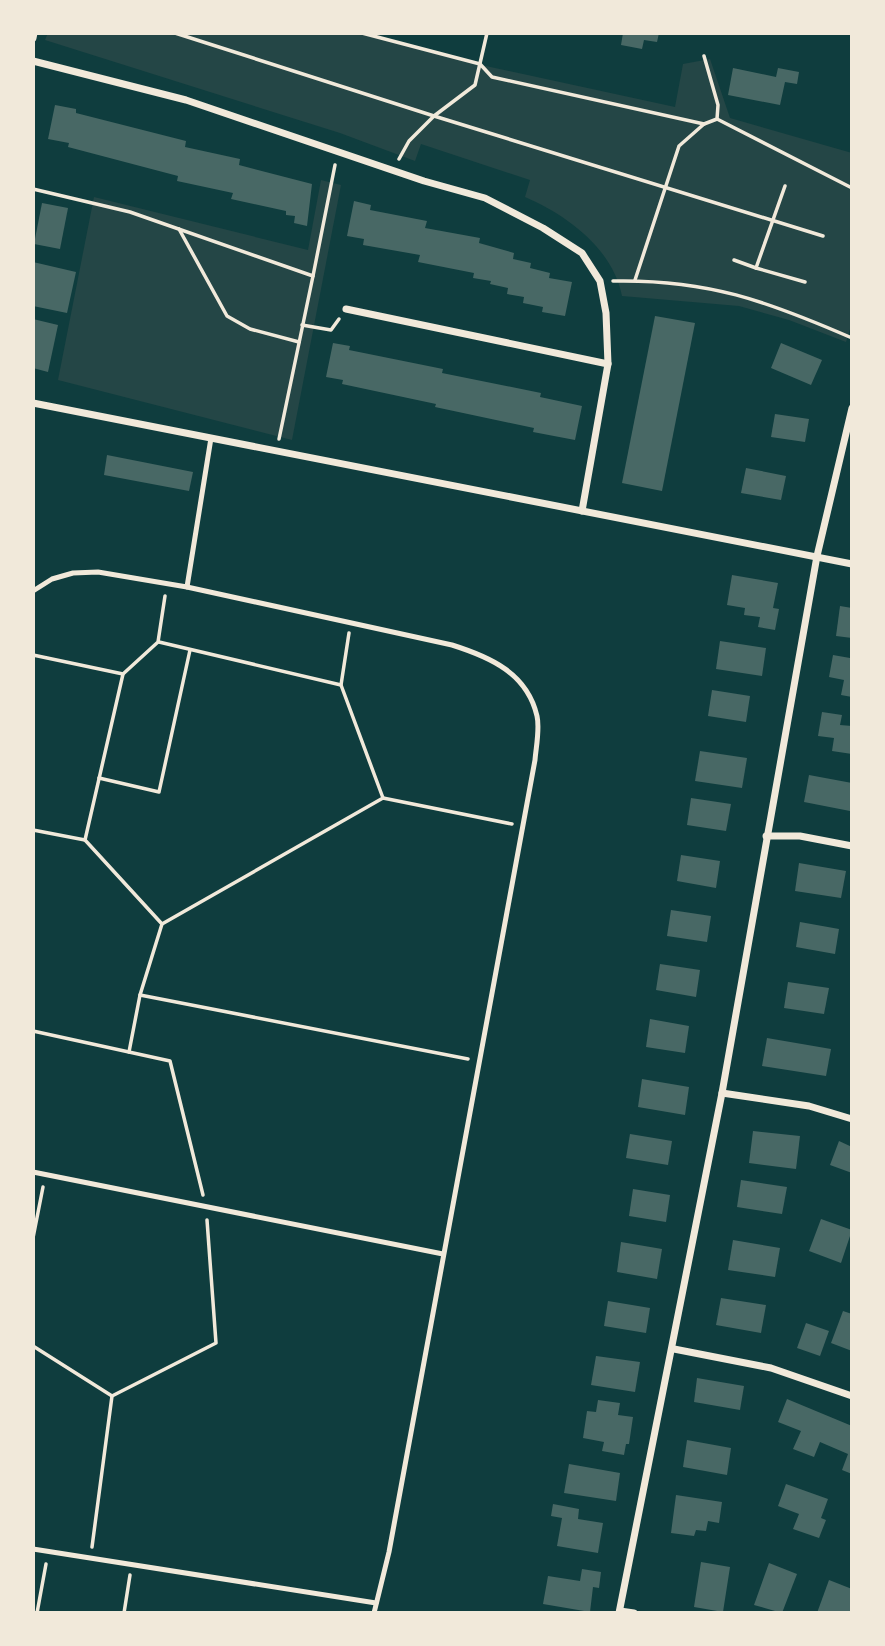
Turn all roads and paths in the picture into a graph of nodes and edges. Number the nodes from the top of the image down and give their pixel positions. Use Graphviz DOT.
graph roads {
  1 [pos="175,33"];
  2 [pos="362,33"];
  3 [pos="487,33"];
  4 [pos="704,57"];
  5 [pos="33,61"];
  6 [pos="481,64"];
  7 [pos="434,116"];
  8 [pos="717,119"];
  9 [pos="704,124"];
  10 [pos="338,150"];
  11 [pos="393,170"];
  12 [pos="785,186"];
  13 [pos="666,188"];
  14 [pos="852,188"];
  15 [pos="33,189"];
  16 [pos="772,220"];
  17 [pos="177,227"];
  18 [pos="823,236"];
  19 [pos="734,260"];
  20 [pos="756,268"];
  21 [pos="313,276"];
  22 [pos="600,281"];
  23 [pos="635,281"];
  24 [pos="805,282"];
  25 [pos="346,309"];
  26 [pos="302,325"];
  27 [pos="852,338"];
  28 [pos="299,342"];
  29 [pos="608,364"];
  30 [pos="33,403"];
  31 [pos="852,408"];
  32 [pos="211,438"];
  33 [pos="276,451"];
  34 [pos="582,511"];
  35 [pos="817,556"];
  36 [pos="852,564"];
  37 [pos="167,584"];
  38 [pos="187,587"];
  39 [pos="33,591"];
  40 [pos="351,625"];
  41 [pos="158,642"];
  42 [pos="191,650"];
  43 [pos="33,655"];
  44 [pos="122,674"];
  45 [pos="341,685"];
  46 [pos="99,778"];
  47 [pos="383,798"];
  48 [pos="523,826"];
  49 [pos="33,831"];
  50 [pos="766,835"];
  51 [pos="85,840"];
  52 [pos="852,846"];
  53 [pos="162,924"];
  54 [pos="140,995"];
  55 [pos="33,1031"];
  56 [pos="129,1052"];
  57 [pos="481,1061"];
  58 [pos="722,1093"];
  59 [pos="852,1119"];
  60 [pos="33,1172"];
  61 [pos="45,1174"];
  62 [pos="206,1207"];
  63 [pos="33,1238"];
  64 [pos="443,1254"];
  65 [pos="33,1346"];
  66 [pos="674,1349"];
  67 [pos="112,1396"];
  68 [pos="852,1396"];
  69 [pos="33,1549"];
  70 [pos="49,1552"];
  71 [pos="90,1559"];
  72 [pos="132,1566"];
  73 [pos="376,1603"];
  74 [pos="620,1612"];
  75 [pos="37,1613"];
  76 [pos="124,1613"];
  77 [pos="374,1613"];
  78 [pos="634,1613"];
  1 -- 7 [label="path"];
  2 -- 6 [label="path"];
  3 -- 6 [label="path"];
  4 -- 8 [label="path"];
  5 -- 10 [label="street"];
  6 -- 7 [label="path"];
  6 -- 9 [label="path"];
  7 -- 11 [label="path"];
  7 -- 13 [label="path"];
  8 -- 9 [label="path"];
  8 -- 14 [label="path"];
  9 -- 13 [label="path"];
  10 -- 11 [label="street"];
  10 -- 21 [label="path"];
  11 -- 22 [label="street"];
  12 -- 16 [label="path"];
  13 -- 16 [label="path"];
  13 -- 23 [label="path"];
  15 -- 17 [label="path"];
  16 -- 18 [label="path"];
  16 -- 20 [label="path"];
  17 -- 21 [label="path"];
  17 -- 28 [label="path"];
  19 -- 20 [label="path"];
  20 -- 24 [label="path"];
  21 -- 26 [label="path"];
  22 -- 23 [label="path"];
  22 -- 29 [label="street"];
  23 -- 27 [label="path"];
  25 -- 26 [label="path"];
  25 -- 29 [label="street"];
  26 -- 28 [label="path"];
  28 -- 33 [label="path"];
  29 -- 34 [label="street"];
  30 -- 32 [label="street"];
  31 -- 35 [label="street"];
  32 -- 33 [label="street"];
  32 -- 38 [label="lane"];
  33 -- 34 [label="street"];
  34 -- 35 [label="street"];
  35 -- 36 [label="street"];
  35 -- 50 [label="street"];
  37 -- 38 [label="lane"];
  37 -- 39 [label="lane"];
  37 -- 41 [label="path"];
  38 -- 40 [label="lane"];
  40 -- 45 [label="path"];
  40 -- 48 [label="lane"];
  41 -- 42 [label="path"];
  41 -- 44 [label="path"];
  42 -- 45 [label="path"];
  42 -- 46 [label="path"];
  43 -- 44 [label="path"];
  44 -- 46 [label="path"];
  45 -- 47 [label="path"];
  46 -- 51 [label="path"];
  47 -- 48 [label="path"];
  47 -- 53 [label="path"];
  48 -- 57 [label="lane"];
  49 -- 51 [label="path"];
  50 -- 52 [label="street"];
  50 -- 58 [label="street"];
  51 -- 53 [label="path"];
  53 -- 54 [label="path"];
  54 -- 56 [label="path"];
  54 -- 57 [label="path"];
  55 -- 56 [label="path"];
  56 -- 62 [label="path"];
  57 -- 64 [label="lane"];
  58 -- 59 [label="street"];
  58 -- 66 [label="street"];
  60 -- 61 [label="lane"];
  61 -- 62 [label="lane"];
  61 -- 63 [label="path"];
  62 -- 64 [label="lane"];
  62 -- 67 [label="path"];
  64 -- 73 [label="lane"];
  65 -- 67 [label="path"];
  66 -- 68 [label="street"];
  66 -- 74 [label="street"];
  67 -- 71 [label="path"];
  69 -- 70 [label="lane"];
  70 -- 71 [label="lane"];
  70 -- 75 [label="path"];
  71 -- 72 [label="lane"];
  72 -- 73 [label="lane"];
  72 -- 76 [label="path"];
  73 -- 77 [label="lane"];
  74 -- 78 [label="street"];
}
